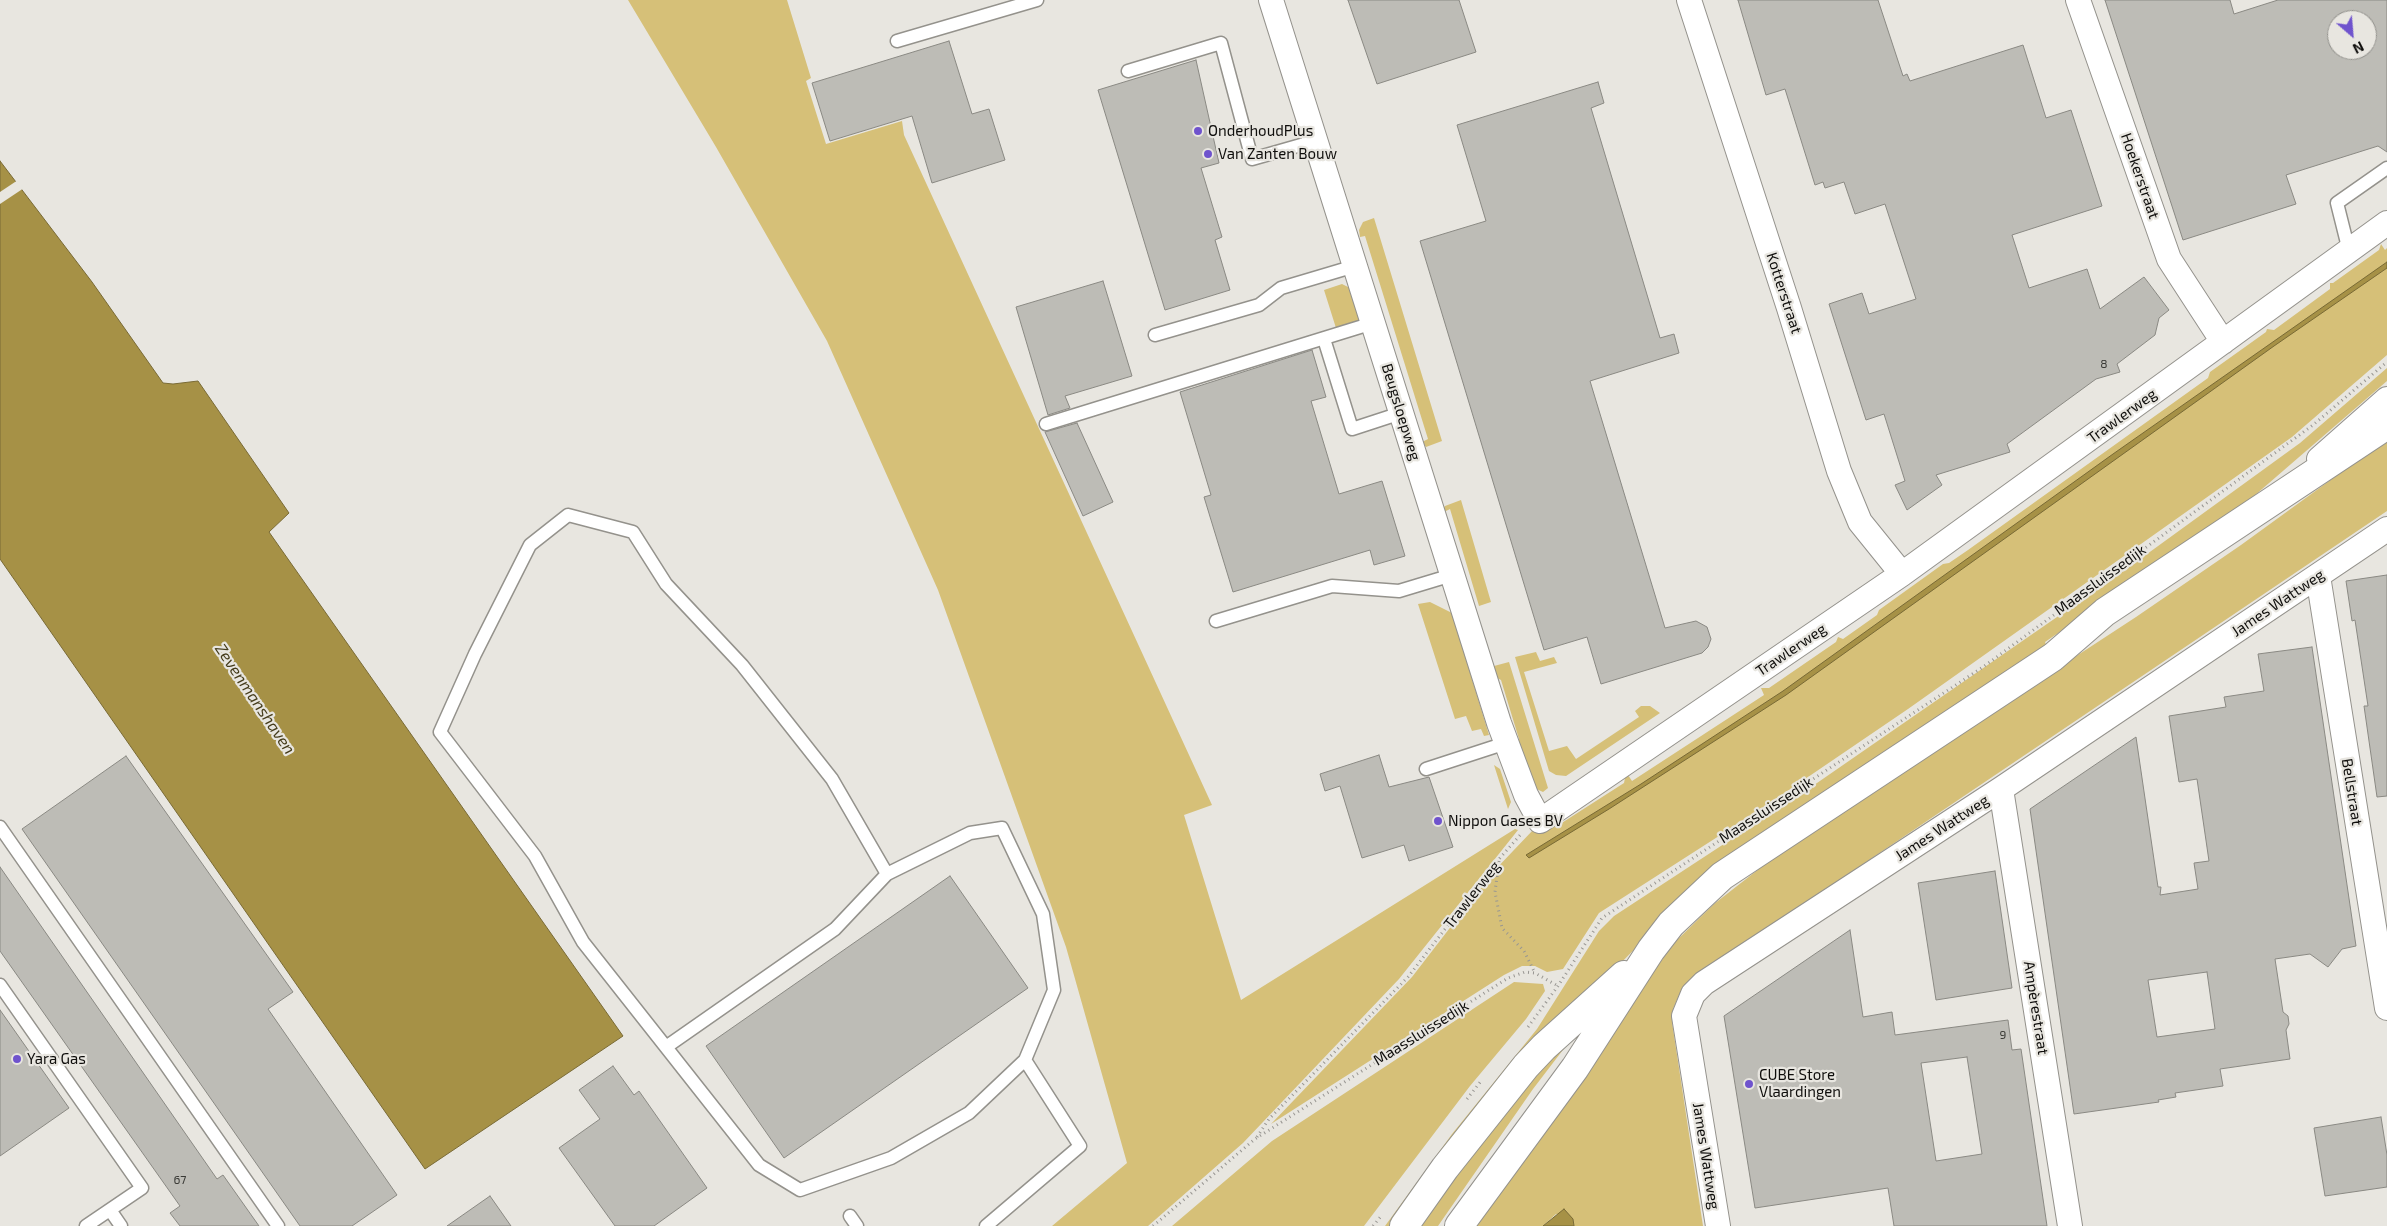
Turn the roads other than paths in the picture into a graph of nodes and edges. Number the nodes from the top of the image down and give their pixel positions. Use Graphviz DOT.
graph roads {
  1 [pos="1037,0"];
  2 [pos="1271,0"];
  3 [pos="1688,0"];
  4 [pos="2078,0"];
  5 [pos="897,41"];
  6 [pos="1128,71"];
  7 [pos="1315,141"];
  8 [pos="2387,168"];
  9 [pos="2387,223"];
  10 [pos="2349,251"];
  11 [pos="1355,266"];
  12 [pos="1373,323"];
  13 [pos="1155,335"];
  14 [pos="1324,339"];
  15 [pos="2223,342"];
  16 [pos="2387,399"];
  17 [pos="1401,414"];
  18 [pos="1046,424"];
  19 [pos="2387,425"];
  20 [pos="2279,496"];
  21 [pos="2387,528"];
  22 [pos="1902,574"];
  23 [pos="1452,575"];
  24 [pos="2318,576"];
  25 [pos="1216,621"];
  26 [pos="1506,743"];
  27 [pos="1426,769"];
  28 [pos="2001,790"];
  29 [pos="1540,821"];
  30 [pos="0,827"];
  31 [pos="887,874"];
  32 [pos="1651,950"];
  33 [pos="0,985"];
  34 [pos="2387,1008"];
  35 [pos="666,1046"];
  36 [pos="1025,1060"];
  37 [pos="110,1210"];
  38 [pos="86,1226"];
  39 [pos="121,1226"];
  40 [pos="278,1226"];
  41 [pos="986,1226"];
  42 [pos="1404,1226"];
  43 [pos="1459,1226"];
  44 [pos="1718,1226"];
  45 [pos="2070,1226"];
  1 -- 5 [label="lane"];
  2 -- 7 [label="street, Beugsloepweg"];
  3 -- 22 [label="street, Kotterstraat"];
  4 -- 15 [label="street, Hoekerstraat"];
  6 -- 7 [label="lane"];
  7 -- 11 [label="street, Beugsloepweg"];
  8 -- 10 [label="lane"];
  9 -- 10 [label="street, Trawlerweg"];
  10 -- 15 [label="street, Trawlerweg"];
  11 -- 12 [label="street, Beugsloepweg"];
  11 -- 13 [label="lane"];
  12 -- 14 [label="lane"];
  12 -- 17 [label="street, Beugsloepweg"];
  14 -- 17 [label="lane"];
  14 -- 18 [label="lane"];
  15 -- 22 [label="street, Trawlerweg"];
  16 -- 20 [label="street, Maassluissedijk"];
  17 -- 23 [label="street, Beugsloepweg"];
  19 -- 20 [label="street, Maassluissedijk"];
  20 -- 32 [label="street, Maassluissedijk"];
  21 -- 24 [label="street, James Wattweg"];
  22 -- 29 [label="street, Trawlerweg"];
  23 -- 25 [label="lane"];
  23 -- 26 [label="street, Beugsloepweg"];
  24 -- 28 [label="street, James Wattweg"];
  24 -- 34 [label="street, Bellstraat"];
  26 -- 27 [label="lane"];
  26 -- 29 [label="street, Beugsloepweg"];
  28 -- 44 [label="street, James Wattweg"];
  28 -- 45 [label="street, Ampèrestraat"];
  30 -- 40 [label="lane"];
  31 -- 35 [label="lane"];
  31 -- 35 [label="lane"];
  31 -- 36 [label="lane"];
  32 -- 42 [label="street, Maassluissedijk"];
  32 -- 43 [label="street, Maassluissedijk"];
  33 -- 37 [label="lane"];
  35 -- 36 [label="lane"];
  36 -- 41 [label="lane"];
  37 -- 38 [label="lane"];
  37 -- 39 [label="lane"];
}
